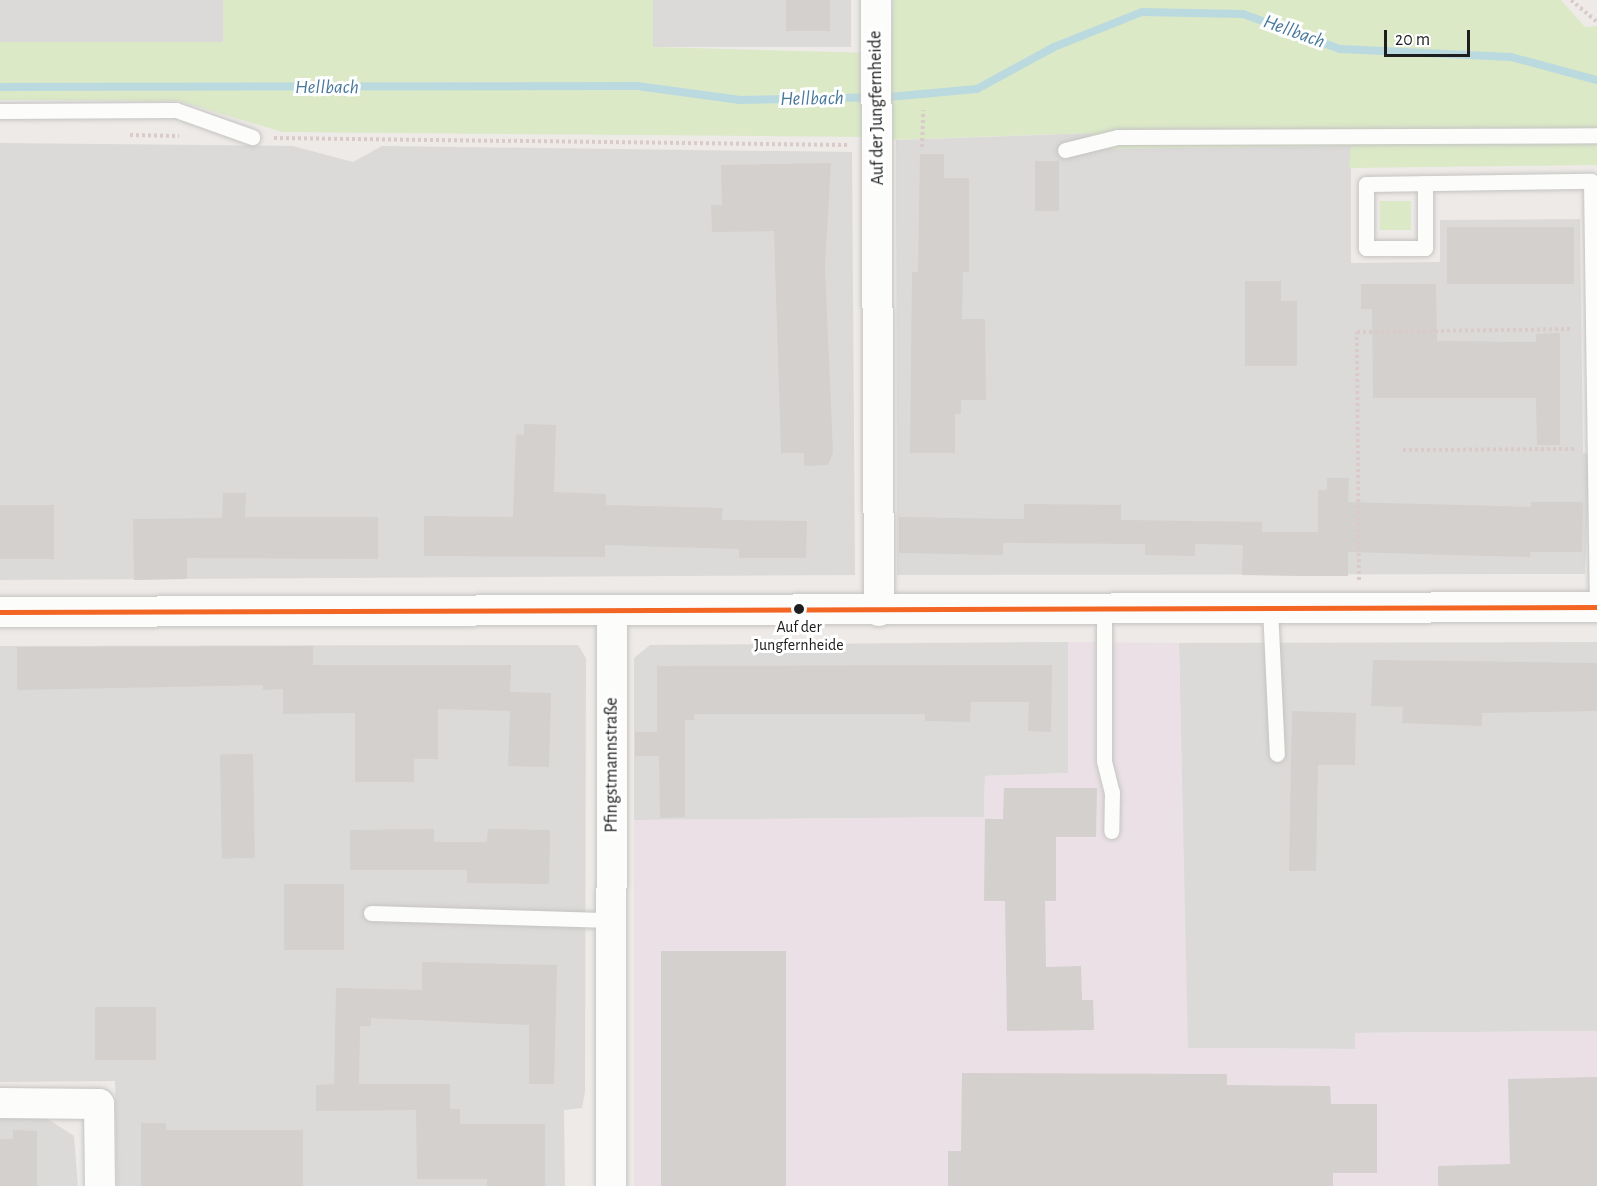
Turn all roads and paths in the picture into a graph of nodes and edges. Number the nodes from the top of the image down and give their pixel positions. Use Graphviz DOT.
graph roads {
  1 [pos="876,0"];
  2 [pos="1571,0"];
  3 [pos="1597,22"];
  4 [pos="923,110"];
  5 [pos="0,111"];
  6 [pos="120,135"];
  7 [pos="1597,135"];
  8 [pos="192,136"];
  9 [pos="879,136"];
  10 [pos="252,137"];
  11 [pos="922,147"];
  12 [pos="1065,150"];
  13 [pos="1425,183"];
  14 [pos="1593,329"];
  15 [pos="1595,449"];
  16 [pos="1403,450"];
  17 [pos="1597,607"];
  18 [pos="1270,608"];
  19 [pos="1359,608"];
  20 [pos="1104,610"];
  21 [pos="612,611"];
  22 [pos="879,611"];
  23 [pos="0,612"];
  24 [pos="1277,754"];
  25 [pos="1111,831"];
  26 [pos="371,912"];
  27 [pos="612,920"];
  28 [pos="0,1103"];
  29 [pos="100,1186"];
  30 [pos="611,1186"];
  1 -- 9 [label="street, Auf der Jungfernheide"];
  2 -- 3 [label="path"];
  4 -- 11 [label="path"];
  5 -- 10 [label="lane"];
  6 -- 8 [label="path"];
  7 -- 12 [label="lane"];
  9 -- 10 [label="path"];
  9 -- 22 [label="street, Auf der Jungfernheide"];
  13 -- 13 [label="lane"];
  13 -- 14 [label="lane"];
  14 -- 15 [label="lane"];
  14 -- 19 [label="path"];
  15 -- 16 [label="path"];
  15 -- 17 [label="lane"];
  17 -- 19 [label="street"];
  18 -- 19 [label="street"];
  18 -- 20 [label="street"];
  18 -- 24 [label="lane"];
  20 -- 22 [label="street"];
  20 -- 25 [label="lane"];
  21 -- 22 [label="street"];
  21 -- 23 [label="street"];
  21 -- 27 [label="street, Pfingstmannstraße"];
  26 -- 27 [label="lane"];
  27 -- 30 [label="street, Pfingstmannstraße"];
  28 -- 29 [label="street"];
}
